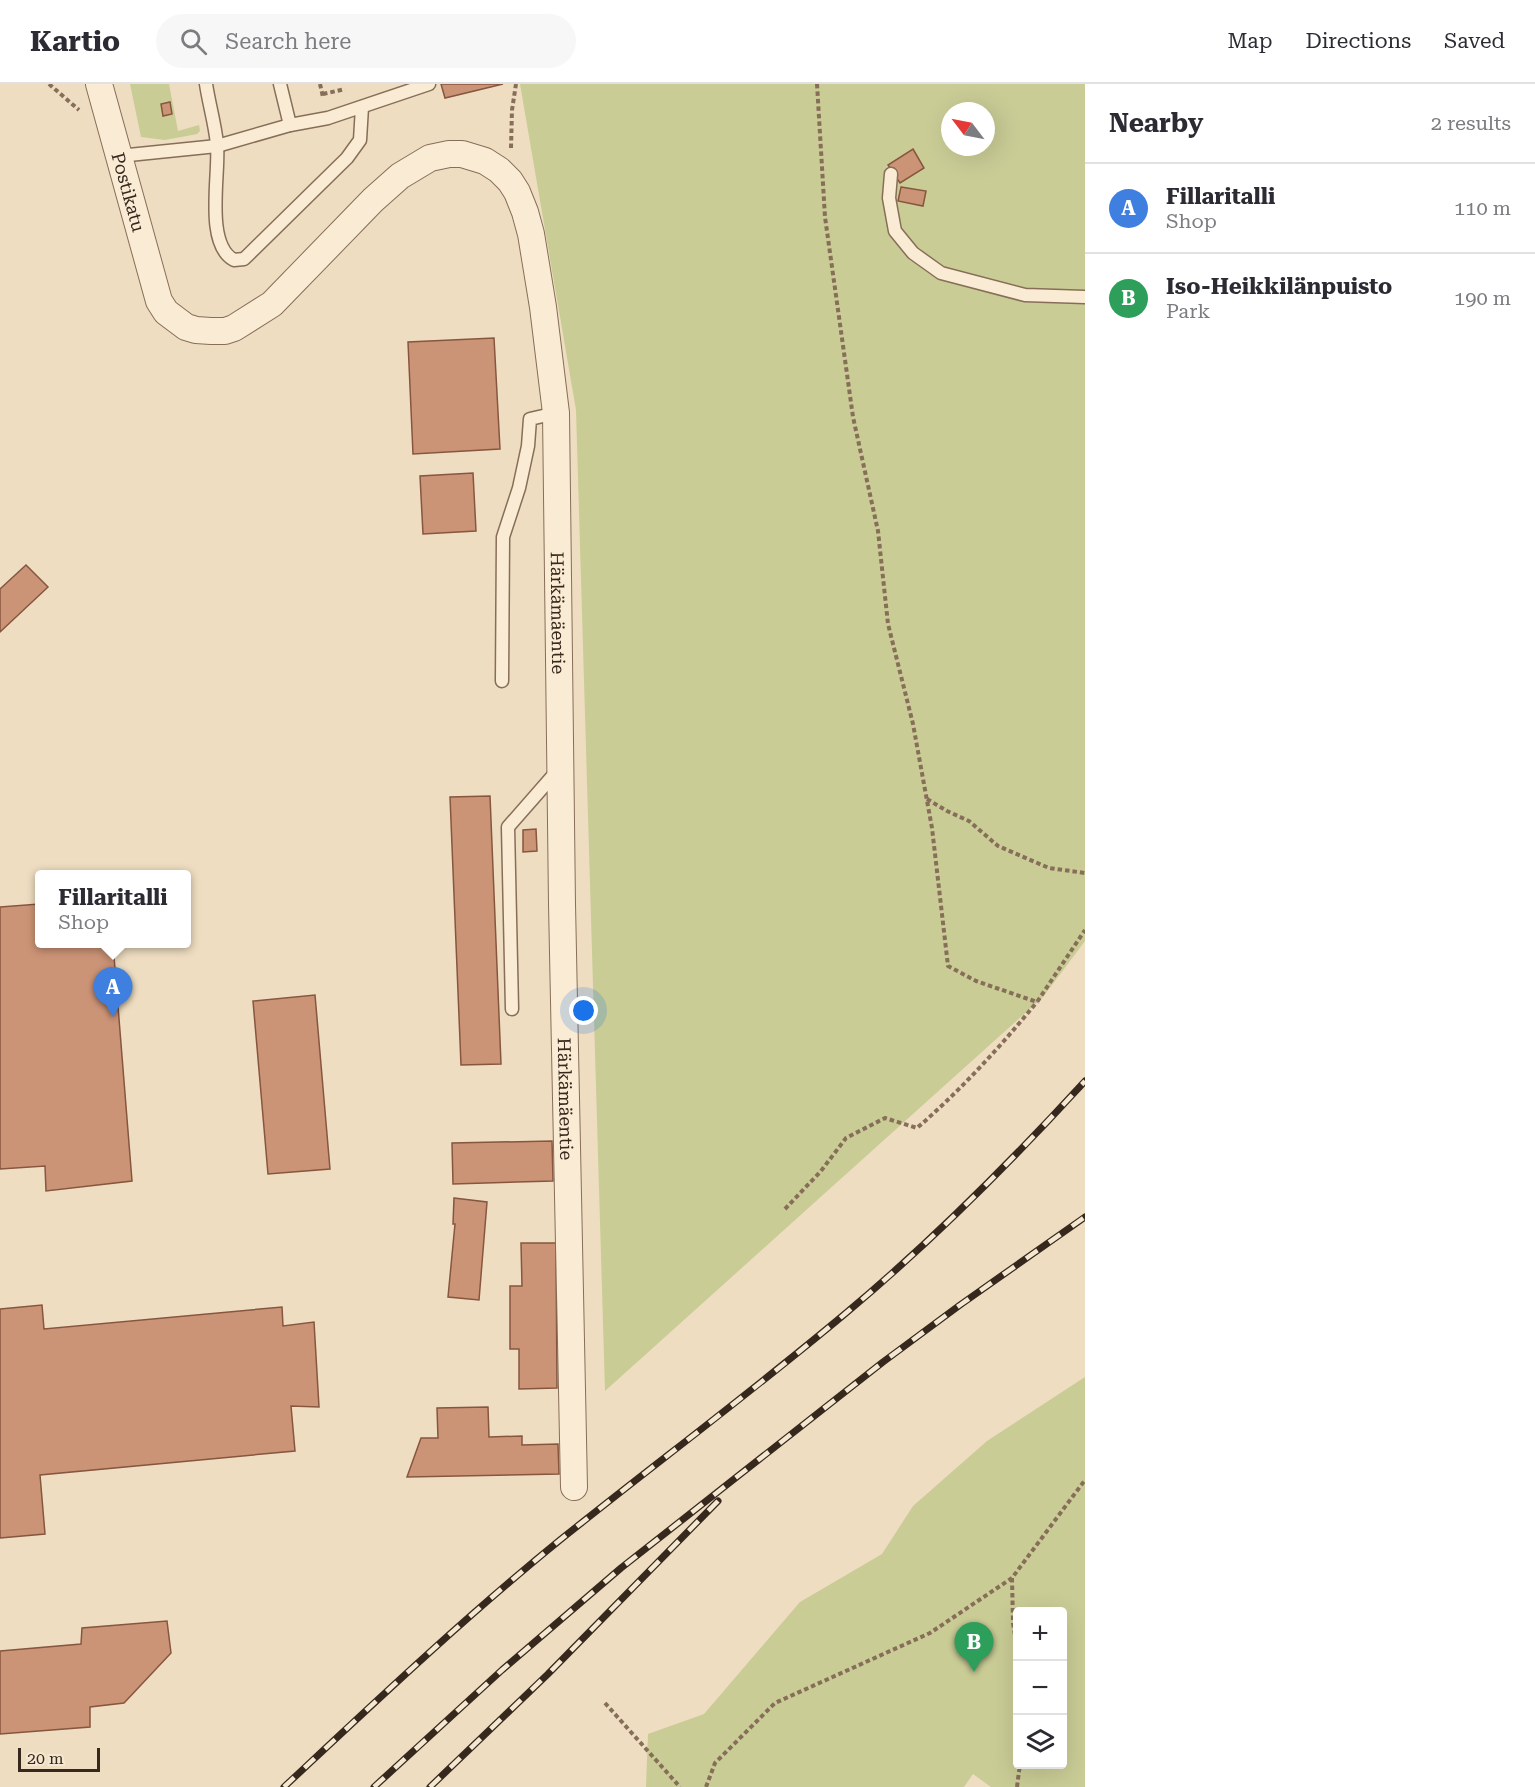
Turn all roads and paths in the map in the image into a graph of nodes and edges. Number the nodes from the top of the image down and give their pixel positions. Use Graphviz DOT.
graph roads {
  1 [pos="99,84"];
  2 [pos="206,84"];
  3 [pos="280,84"];
  4 [pos="516,84"];
  5 [pos="818,84"];
  6 [pos="425,85"];
  7 [pos="362,107"];
  8 [pos="290,125"];
  9 [pos="217,146"];
  10 [pos="119,156"];
  11 [pos="891,174"];
  12 [pos="510,182"];
  13 [pos="1085,297"];
  14 [pos="159,301"];
  15 [pos="556,413"];
  16 [pos="502,681"];
  17 [pos="561,767"];
  18 [pos="927,799"];
  19 [pos="1085,873"];
  20 [pos="1085,930"];
  21 [pos="1037,1002"];
  22 [pos="512,1008"];
  23 [pos="785,1209"];
  24 [pos="1085,1480"];
  25 [pos="574,1486"];
  26 [pos="1012,1578"];
  27 [pos="1013,1623"];
  28 [pos="605,1702"];
  29 [pos="1019,1769"];
  30 [pos="680,1787"];
  31 [pos="706,1787"];
  32 [pos="1017,1787"];
  1 -- 10 [label="street, Postikatu"];
  2 -- 9 [label="lane"];
  3 -- 8 [label="lane"];
  4 -- 12 [label="path"];
  5 -- 18 [label="path"];
  6 -- 7 [label="lane"];
  7 -- 8 [label="lane"];
  7 -- 9 [label="lane"];
  8 -- 9 [label="lane"];
  9 -- 10 [label="lane"];
  10 -- 14 [label="street, Postikatu"];
  11 -- 13 [label="lane"];
  12 -- 14 [label="street, Härkämäentie"];
  12 -- 15 [label="street, Härkämäentie"];
  15 -- 16 [label="lane"];
  15 -- 17 [label="street, Härkämäentie"];
  17 -- 22 [label="lane"];
  17 -- 25 [label="street, Härkämäentie"];
  18 -- 19 [label="path"];
  18 -- 21 [label="path"];
  20 -- 21 [label="path"];
  21 -- 23 [label="path"];
  24 -- 26 [label="path"];
  26 -- 27 [label="path"];
  26 -- 31 [label="path"];
  28 -- 30 [label="path"];
  29 -- 32 [label="path"];
}
